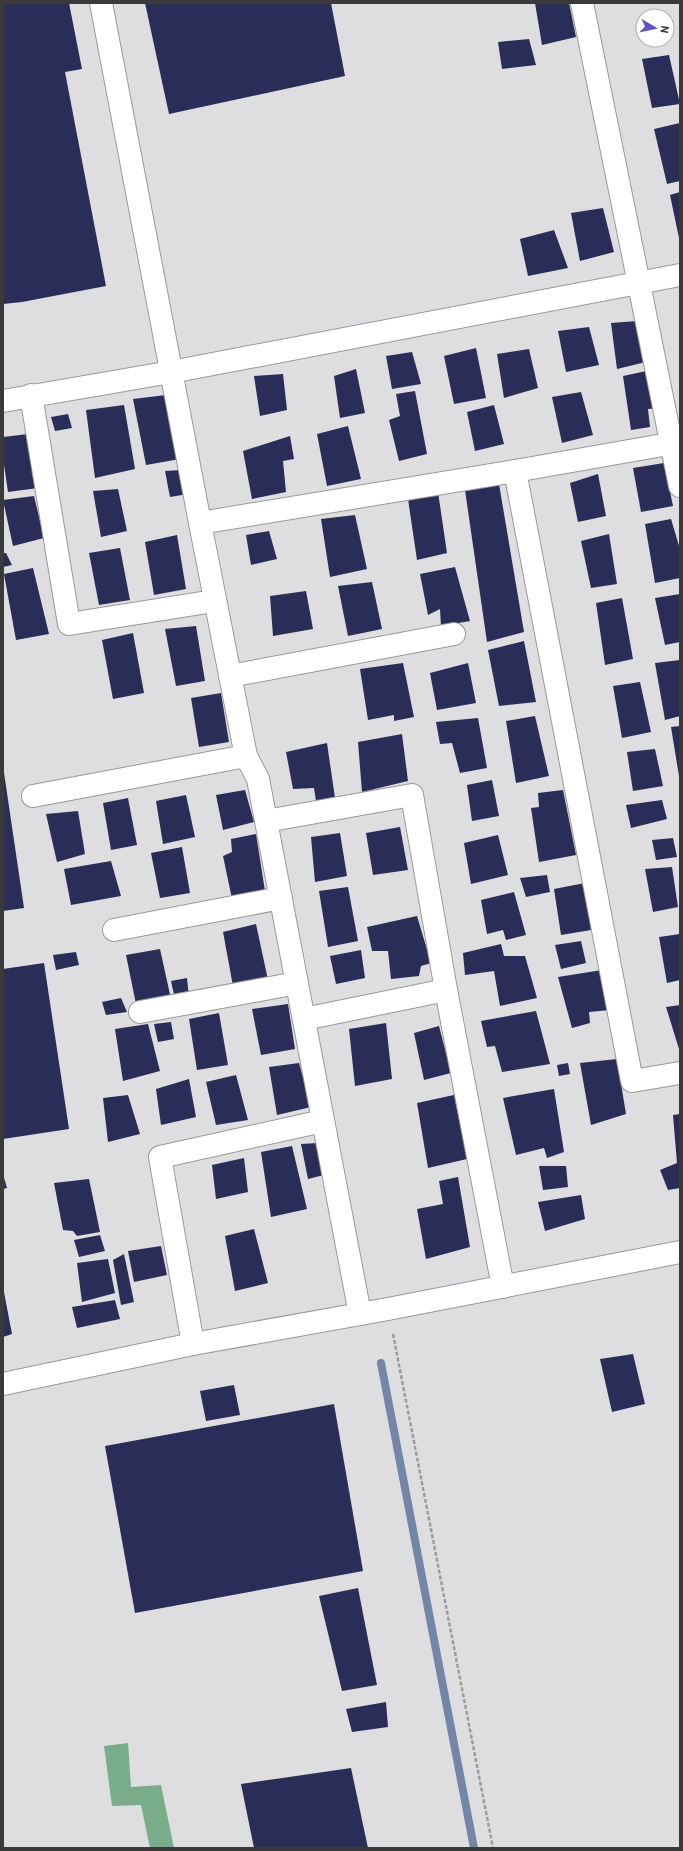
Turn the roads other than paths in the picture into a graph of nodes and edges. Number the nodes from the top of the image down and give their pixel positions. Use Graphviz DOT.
graph roads {
  1 [pos="101,3"];
  2 [pos="582,3"];
  3 [pos="680,275"];
  4 [pos="639,283"];
  5 [pos="170,372"];
  6 [pos="31,395"];
  7 [pos="3,401"];
  8 [pos="676,442"];
  9 [pos="516,471"];
  10 [pos="680,486"];
  11 [pos="200,523"];
  12 [pos="214,601"];
  13 [pos="454,634"];
  14 [pos="230,676"];
  15 [pos="246,756"];
  16 [pos="33,796"];
  17 [pos="266,821"];
  18 [pos="281,898"];
  19 [pos="114,930"];
  20 [pos="297,983"];
  21 [pos="446,990"];
  22 [pos="140,1012"];
  23 [pos="304,1019"];
  24 [pos="680,1073"];
  25 [pos="323,1121"];
  26 [pos="680,1252"];
  27 [pos="503,1287"];
  28 [pos="360,1314"];
  29 [pos="193,1344"];
  30 [pos="3,1384"];
  1 -- 5 [label="street"];
  2 -- 4 [label="street"];
  3 -- 4 [label="street"];
  4 -- 5 [label="street"];
  4 -- 8 [label="street"];
  5 -- 6 [label="street"];
  5 -- 11 [label="street"];
  6 -- 7 [label="street"];
  6 -- 12 [label="street"];
  8 -- 9 [label="street"];
  8 -- 10 [label="street"];
  9 -- 11 [label="street"];
  9 -- 24 [label="street"];
  11 -- 12 [label="street"];
  12 -- 14 [label="street"];
  13 -- 14 [label="street"];
  14 -- 15 [label="street"];
  15 -- 16 [label="street"];
  15 -- 17 [label="street"];
  17 -- 18 [label="street"];
  17 -- 21 [label="street"];
  18 -- 19 [label="street"];
  18 -- 20 [label="street"];
  20 -- 22 [label="street"];
  20 -- 23 [label="street"];
  21 -- 23 [label="street"];
  21 -- 27 [label="street"];
  23 -- 25 [label="street"];
  25 -- 28 [label="street"];
  25 -- 29 [label="street"];
  26 -- 27 [label="street"];
  27 -- 28 [label="street"];
  28 -- 29 [label="street"];
  29 -- 30 [label="street"];
}
